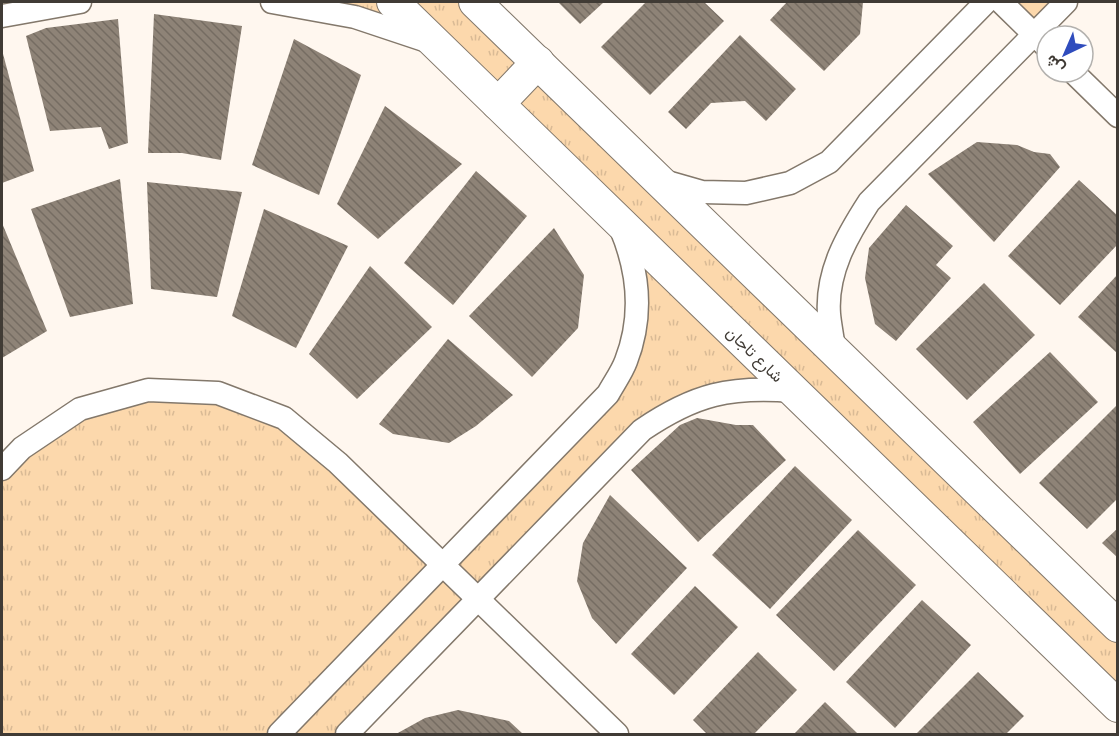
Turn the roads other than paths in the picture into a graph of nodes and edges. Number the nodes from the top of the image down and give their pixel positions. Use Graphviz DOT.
graph roads {
  1 [pos="80,2"];
  2 [pos="272,2"];
  3 [pos="393,2"];
  4 [pos="477,2"];
  5 [pos="986,2"];
  6 [pos="1001,2"];
  7 [pos="1066,2"];
  8 [pos="2,16"];
  9 [pos="1052,24"];
  10 [pos="1035,34"];
  11 [pos="437,44"];
  12 [pos="1035,46"];
  13 [pos="538,62"];
  14 [pos="1085,84"];
  15 [pos="498,104"];
  16 [pos="1118,116"];
  17 [pos="659,180"];
  18 [pos="617,219"];
  19 [pos="834,351"];
  20 [pos="793,391"];
  21 [pos="2,469"];
  22 [pos="442,564"];
  23 [pos="478,600"];
  24 [pos="1118,626"];
  25 [pos="1118,706"];
  26 [pos="279,735"];
  27 [pos="347,735"];
  28 [pos="617,735"];
  1 -- 8 [label="street"];
  2 -- 11 [label="street"];
  3 -- 11 [label="street, شارع تاجان"];
  4 -- 13 [label="street"];
  5 -- 17 [label="street"];
  6 -- 10 [label="street"];
  7 -- 9 [label="street"];
  11 -- 15 [label="street, شارع تاجان"];
  12 -- 19 [label="street"];
  13 -- 15 [label="street"];
  13 -- 17 [label="street"];
  14 -- 16 [label="street"];
  15 -- 18 [label="street, شارع تاجان"];
  17 -- 19 [label="street"];
  18 -- 20 [label="street, شارع تاجان"];
  18 -- 22 [label="street"];
  19 -- 24 [label="street"];
  20 -- 23 [label="street"];
  20 -- 25 [label="street, شارع تاجان"];
  21 -- 22 [label="street"];
  22 -- 23 [label="street"];
  22 -- 26 [label="street"];
  23 -- 27 [label="street"];
  23 -- 28 [label="street"];
}
